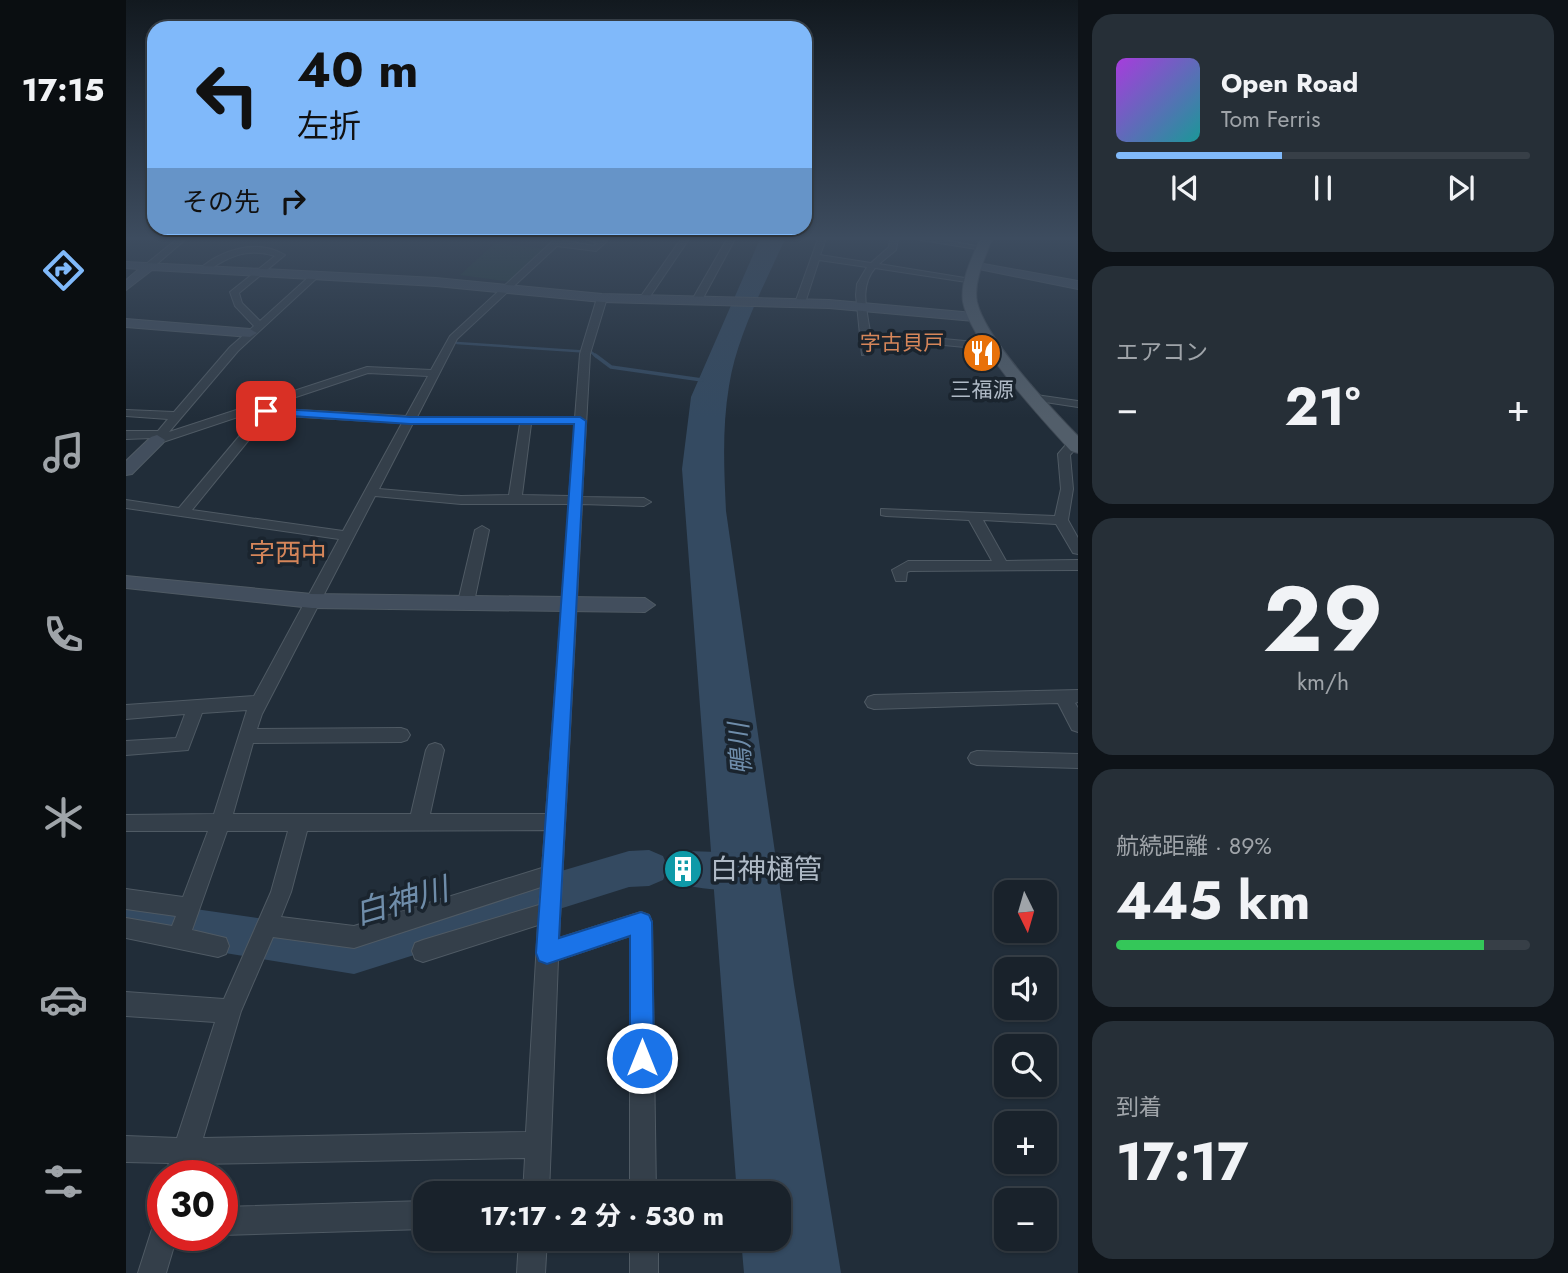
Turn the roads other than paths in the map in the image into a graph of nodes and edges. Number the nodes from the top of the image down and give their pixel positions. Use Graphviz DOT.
graph roads {
  1 [pos="235,298"];
  2 [pos="289,298"];
  3 [pos="496,298"];
  4 [pos="602,298"];
  5 [pos="619,298"];
  6 [pos="795,298"];
  7 [pos="862,298"];
  8 [pos="969,298"];
  9 [pos="644,299"];
  10 [pos="703,300"];
  11 [pos="793,302"];
  12 [pos="861,306"];
  13 [pos="974,317"];
  14 [pos="126,323"];
  15 [pos="254,329"];
  16 [pos="867,335"];
  17 [pos="996,347"];
  18 [pos="866,353"];
  19 [pos="434,373"];
  20 [pos="970,384"];
  21 [pos="1031,392"];
  22 [pos="1078,404"];
  23 [pos="126,412"];
  24 [pos="177,416"];
  25 [pos="410,420"];
  26 [pos="526,421"];
  27 [pos="580,421"];
  28 [pos="126,435"];
  29 [pos="159,437"];
  30 [pos="1076,445"];
  31 [pos="126,470"];
  32 [pos="371,492"];
  33 [pos="514,499"];
  34 [pos="575,500"];
  35 [pos="644,502"];
  36 [pos="126,505"];
  37 [pos="886,512"];
  38 [pos="182,513"];
  39 [pos="974,516"];
  40 [pos="1061,520"];
  41 [pos="482,530"];
  42 [pos="345,536"];
  43 [pos="1078,550"];
  44 [pos="1078,565"];
  45 [pos="1002,566"];
  46 [pos="901,578"];
  47 [pos="126,582"];
  48 [pos="312,601"];
  49 [pos="466,602"];
  50 [pos="567,603"];
  51 [pos="645,605"];
  52 [pos="1071,697"];
  53 [pos="260,702"];
  54 [pos="874,702"];
  55 [pos="196,707"];
  56 [pos="126,712"];
  57 [pos="1078,725"];
  58 [pos="401,735"];
  59 [pos="246,736"];
  60 [pos="126,748"];
  61 [pos="435,750"];
  62 [pos="977,758"];
  63 [pos="1078,761"];
  64 [pos="221,822"];
  65 [pos="300,822"];
  66 [pos="419,822"];
  67 [pos="555,822"];
  68 [pos="126,823"];
  69 [pos="550,893"];
  70 [pos="126,899"];
  71 [pos="183,925"];
  72 [pos="126,928"];
  73 [pos="263,935"];
  74 [pos="218,946"];
  75 [pos="423,951"];
  76 [pos="547,953"];
  77 [pos="126,1004"];
  78 [pos="230,1012"];
  79 [pos="538,1145"];
  80 [pos="126,1149"];
  81 [pos="170,1160"];
  82 [pos="183,1160"];
  83 [pos="238,1160"];
  84 [pos="537,1181"];
  85 [pos="643,1181"];
  86 [pos="413,1215"];
  87 [pos="238,1221"];
  88 [pos="159,1251"];
  89 [pos="532,1251"];
  90 [pos="644,1251"];
  91 [pos="152,1273"];
  92 [pos="531,1273"];
  93 [pos="644,1273"];
  1 -- 15 [label="street"];
  2 -- 15 [label="street"];
  3 -- 19 [label="street"];
  4 -- 27 [label="street"];
  5 -- 9 [label="street"];
  6 -- 11 [label="street"];
  7 -- 12 [label="street"];
  8 -- 13 [label="main road"];
  9 -- 10 [label="street"];
  10 -- 11 [label="street"];
  11 -- 12 [label="street"];
  12 -- 13 [label="street"];
  12 -- 16 [label="street"];
  13 -- 17 [label="main road"];
  14 -- 15 [label="street"];
  15 -- 24 [label="street"];
  16 -- 17 [label="street"];
  16 -- 18 [label="street"];
  17 -- 21 [label="main road"];
  19 -- 25 [label="street"];
  19 -- 29 [label="street"];
  20 -- 21 [label="street"];
  21 -- 22 [label="street"];
  21 -- 30 [label="main road"];
  23 -- 24 [label="street"];
  24 -- 29 [label="street"];
  25 -- 26 [label="street"];
  25 -- 32 [label="street"];
  25 -- 38 [label="street"];
  26 -- 27 [label="street"];
  26 -- 33 [label="street"];
  27 -- 34 [label="street"];
  28 -- 29 [label="street"];
  29 -- 31 [label="street"];
  30 -- 40 [label="street"];
  32 -- 33 [label="street"];
  32 -- 42 [label="street"];
  33 -- 34 [label="street"];
  34 -- 35 [label="street"];
  34 -- 50 [label="street"];
  36 -- 38 [label="street"];
  37 -- 39 [label="street"];
  38 -- 42 [label="street"];
  39 -- 40 [label="street"];
  39 -- 45 [label="street"];
  40 -- 43 [label="street"];
  41 -- 49 [label="street"];
  42 -- 48 [label="street"];
  44 -- 45 [label="street"];
  45 -- 46 [label="street"];
  47 -- 48 [label="street"];
  48 -- 49 [label="street"];
  48 -- 53 [label="street"];
  49 -- 50 [label="street"];
  50 -- 51 [label="street"];
  50 -- 67 [label="street"];
  52 -- 54 [label="street"];
  52 -- 57 [label="street"];
  53 -- 55 [label="street"];
  53 -- 59 [label="street"];
  55 -- 56 [label="street"];
  55 -- 60 [label="street"];
  58 -- 59 [label="street"];
  59 -- 64 [label="street"];
  61 -- 66 [label="street"];
  62 -- 63 [label="street"];
  64 -- 65 [label="street"];
  64 -- 68 [label="street"];
  64 -- 71 [label="street"];
  65 -- 66 [label="street"];
  65 -- 73 [label="street"];
  66 -- 67 [label="street"];
  67 -- 69 [label="street"];
  69 -- 73 [label="street"];
  69 -- 75 [label="street"];
  69 -- 76 [label="street"];
  70 -- 71 [label="street"];
  71 -- 72 [label="street"];
  71 -- 74 [label="street"];
  73 -- 78 [label="street"];
  76 -- 79 [label="street"];
  76 -- 85 [label="street"];
  77 -- 78 [label="street"];
  78 -- 82 [label="street"];
  79 -- 83 [label="street"];
  79 -- 84 [label="street"];
  80 -- 81 [label="street"];
  86 -- 87 [label="street"];
  88 -- 91 [label="street"];
  89 -- 92 [label="street"];
  90 -- 93 [label="street"];
}
